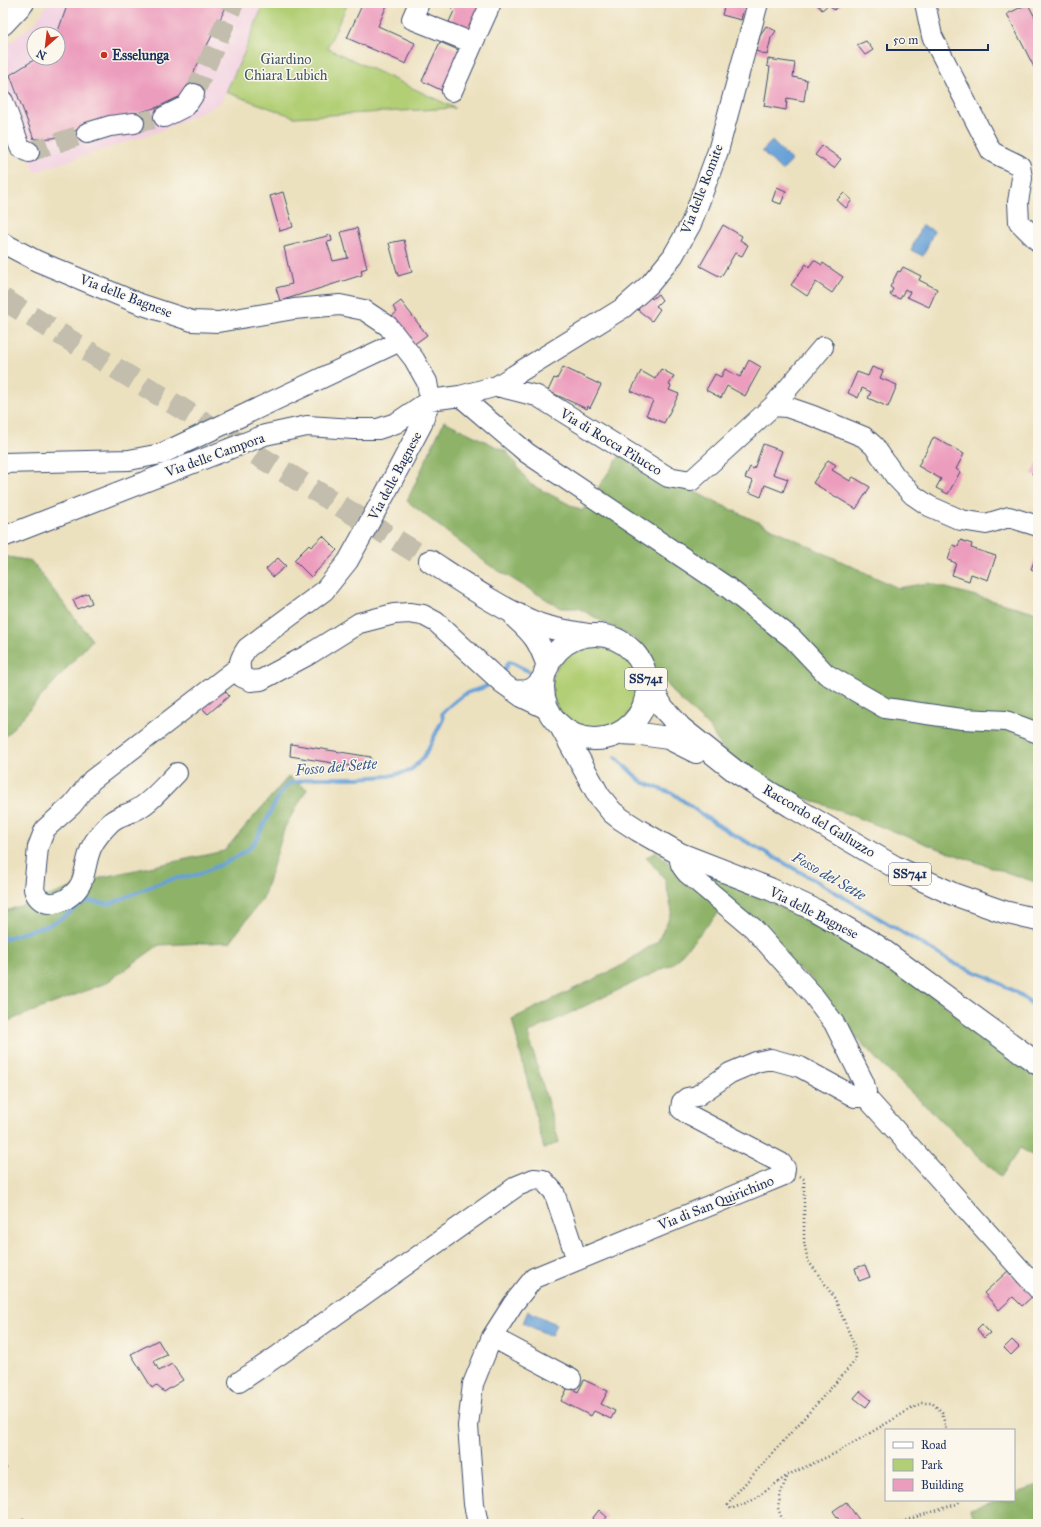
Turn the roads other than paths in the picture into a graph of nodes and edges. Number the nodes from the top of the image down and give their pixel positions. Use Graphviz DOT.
graph roads {
  1 [pos="22,3"];
  2 [pos="491,3"];
  3 [pos="758,3"];
  4 [pos="926,3"];
  5 [pos="415,11"];
  6 [pos="3,24"];
  7 [pos="474,43"];
  8 [pos="452,91"];
  9 [pos="194,94"];
  10 [pos="3,101"];
  11 [pos="164,117"];
  12 [pos="134,123"];
  13 [pos="87,133"];
  14 [pos="29,152"];
  15 [pos="1038,241"];
  16 [pos="3,243"];
  17 [pos="400,341"];
  18 [pos="823,347"];
  19 [pos="497,386"];
  20 [pos="460,396"];
  21 [pos="430,400"];
  22 [pos="773,406"];
  23 [pos="3,463"];
  24 [pos="1038,526"];
  25 [pos="3,537"];
  26 [pos="430,562"];
  27 [pos="506,609"];
  28 [pos="590,635"];
  29 [pos="240,667"];
  30 [pos="546,671"];
  31 [pos="500,680"];
  32 [pos="647,681"];
  33 [pos="555,718"];
  34 [pos="1038,733"];
  35 [pos="613,736"];
  36 [pos="735,770"];
  37 [pos="177,774"];
  38 [pos="589,776"];
  39 [pos="680,854"];
  40 [pos="1038,920"];
  41 [pos="1038,1064"];
  42 [pos="864,1095"];
  43 [pos="577,1260"];
  44 [pos="1038,1289"];
  45 [pos="492,1337"];
  46 [pos="571,1379"];
  47 [pos="239,1382"];
  48 [pos="478,1524"];
  1 -- 6 [label="main road"];
  2 -- 7 [label="street"];
  3 -- 19 [label="street, Via delle Romite"];
  4 -- 15 [label="street"];
  5 -- 7 [label="street"];
  7 -- 8 [label="street"];
  9 -- 11 [label="street"];
  10 -- 14 [label="street"];
  12 -- 13 [label="street"];
  16 -- 17 [label="street, Via delle Bagnese"];
  17 -- 21 [label="street, Via delle Bagnese"];
  17 -- 23 [label="street"];
  18 -- 22 [label="street, Via di Rocca Pilucco"];
  19 -- 20 [label="street, Via delle Romite"];
  19 -- 22 [label="street, Via di Rocca Pilucco"];
  20 -- 21 [label="street, Via delle Romite"];
  20 -- 34 [label="street"];
  21 -- 25 [label="street, Via delle Campora"];
  21 -- 29 [label="street, Via delle Bagnese"];
  22 -- 24 [label="street"];
  26 -- 27 [label="main road, SS741"];
  27 -- 28 [label="main road, SS741"];
  27 -- 30 [label="main road, SS741"];
  28 -- 30 [label="main road, SS741"];
  28 -- 32 [label="main road, SS741"];
  29 -- 31 [label="street"];
  29 -- 37 [label="street"];
  30 -- 31 [label="street"];
  30 -- 33 [label="main road, SS741"];
  31 -- 33 [label="street"];
  32 -- 35 [label="main road, SS741"];
  32 -- 36 [label="main road, Raccordo del Galluzzo / SS741"];
  33 -- 35 [label="main road, SS741"];
  33 -- 38 [label="main road, Via delle Bagnese"];
  35 -- 36 [label="main road, Raccordo del Galluzzo / SS741"];
  35 -- 38 [label="main road"];
  36 -- 40 [label="main road, Raccordo del Galluzzo / SS741"];
  38 -- 39 [label="main road, Via delle Bagnese"];
  39 -- 41 [label="main road, Via delle Bagnese"];
  39 -- 42 [label="street"];
  42 -- 43 [label="street, Via di San Quirichino"];
  42 -- 44 [label="street"];
  43 -- 45 [label="street, Via di San Quirichino"];
  43 -- 47 [label="street"];
  45 -- 46 [label="street"];
  45 -- 48 [label="street, Via di San Quirichino"];
}
